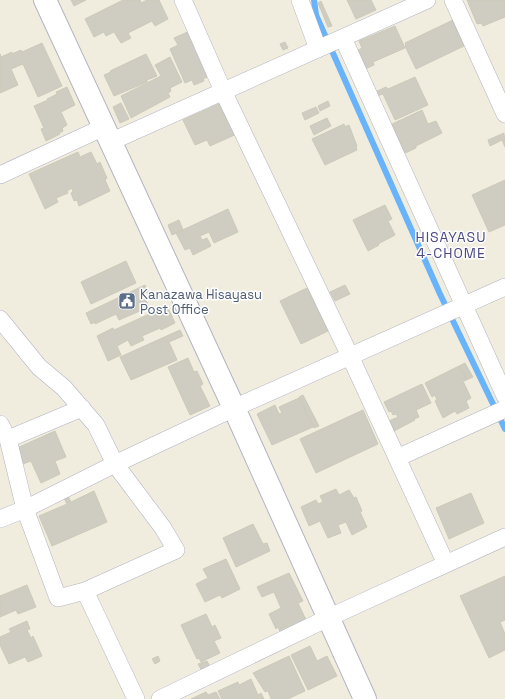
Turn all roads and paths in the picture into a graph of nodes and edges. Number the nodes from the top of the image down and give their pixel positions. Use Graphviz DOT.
graph roads {
  1 [pos="44,0"];
  2 [pos="183,0"];
  3 [pos="300,0"];
  4 [pos="427,0"];
  5 [pos="453,0"];
  6 [pos="330,44"];
  7 [pos="223,91"];
  8 [pos="505,114"];
  9 [pos="107,134"];
  10 [pos="0,175"];
  11 [pos="505,287"];
  12 [pos="454,310"];
  13 [pos="2,325"];
  14 [pos="350,356"];
  15 [pos="501,407"];
  16 [pos="82,408"];
  17 [pos="234,408"];
  18 [pos="0,424"];
  19 [pos="8,440"];
  20 [pos="397,458"];
  21 [pos="115,464"];
  22 [pos="25,509"];
  23 [pos="0,519"];
  24 [pos="505,537"];
  25 [pos="446,564"];
  26 [pos="85,591"];
  27 [pos="328,618"];
  28 [pos="136,699"];
  29 [pos="160,699"];
  30 [pos="366,699"];
  1 -- 9 [label="street"];
  2 -- 7 [label="street"];
  3 -- 6 [label="street"];
  4 -- 6 [label="street"];
  5 -- 8 [label="street"];
  6 -- 7 [label="street"];
  6 -- 12 [label="street"];
  7 -- 9 [label="street"];
  7 -- 14 [label="street"];
  9 -- 10 [label="street"];
  9 -- 17 [label="street"];
  11 -- 12 [label="street"];
  12 -- 14 [label="street"];
  12 -- 15 [label="street"];
  13 -- 16 [label="street"];
  14 -- 17 [label="street"];
  14 -- 20 [label="street"];
  15 -- 20 [label="street"];
  16 -- 19 [label="street"];
  16 -- 21 [label="street"];
  17 -- 21 [label="street"];
  17 -- 27 [label="street"];
  18 -- 19 [label="street"];
  19 -- 22 [label="street"];
  20 -- 25 [label="street"];
  21 -- 22 [label="street"];
  21 -- 26 [label="street"];
  22 -- 23 [label="street"];
  22 -- 26 [label="street"];
  24 -- 25 [label="street"];
  25 -- 27 [label="street"];
  26 -- 28 [label="street"];
  27 -- 29 [label="street"];
  27 -- 30 [label="street"];
}
